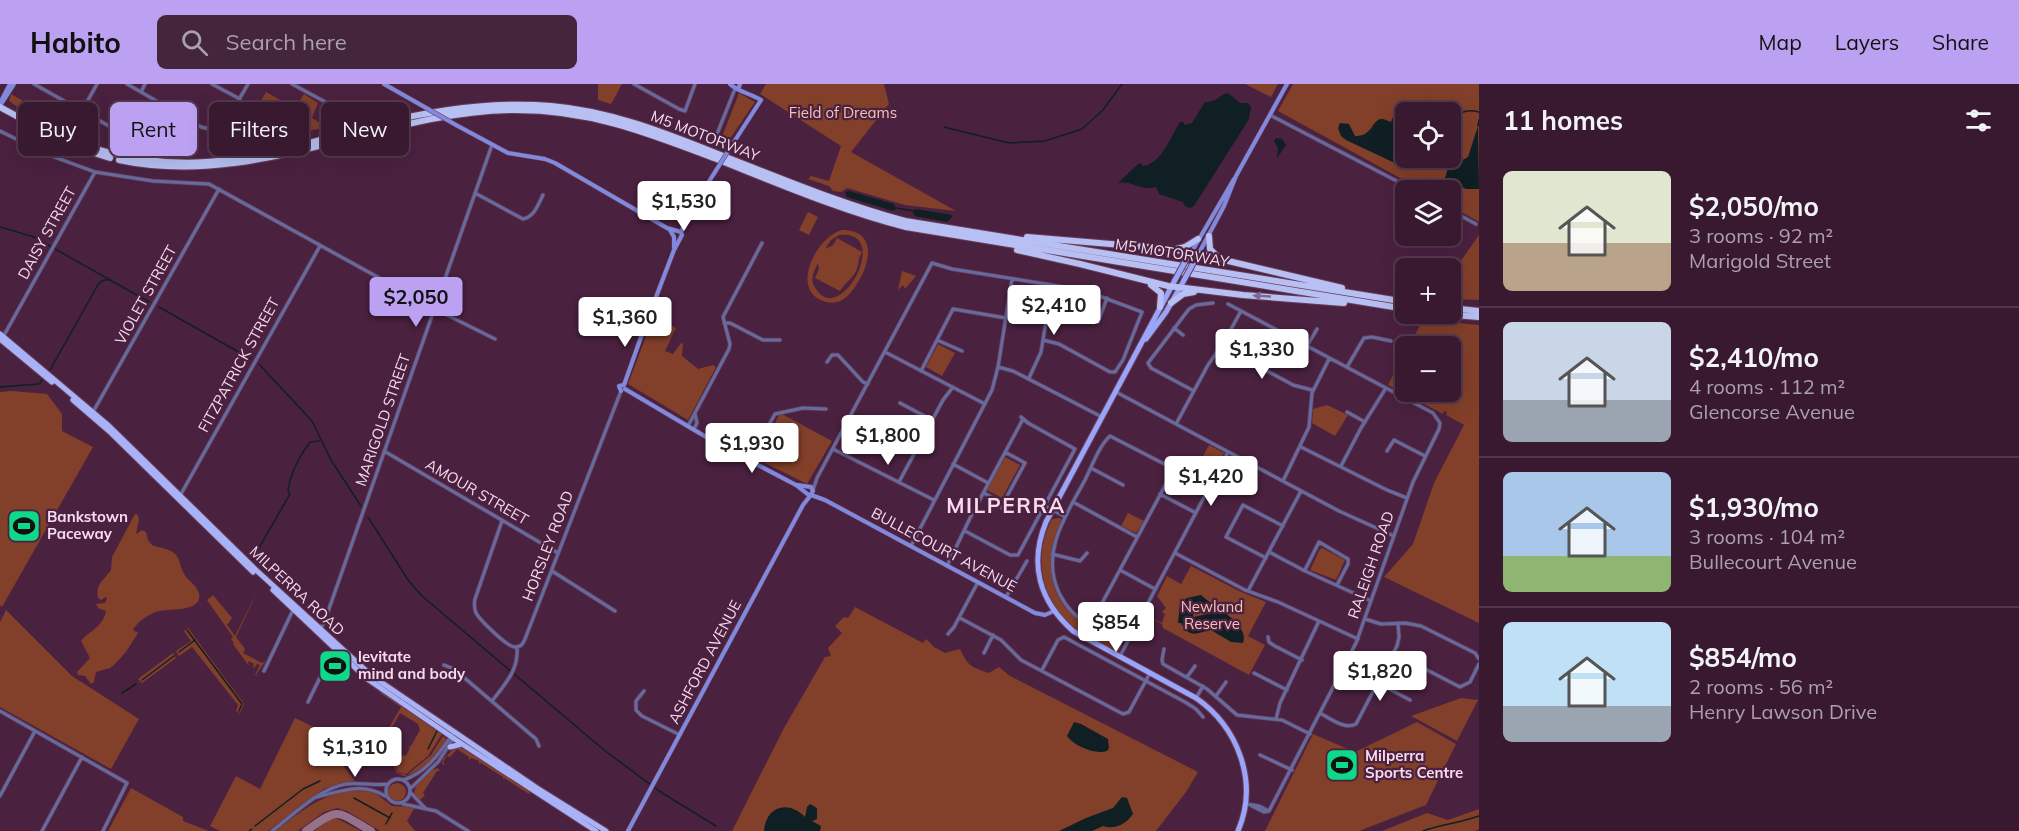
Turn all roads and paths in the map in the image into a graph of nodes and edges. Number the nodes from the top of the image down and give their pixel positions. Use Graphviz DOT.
graph roads {
  1 [pos="12,84"];
  2 [pos="34,84"];
  3 [pos="97,84"];
  4 [pos="127,84"];
  5 [pos="145,84"];
  6 [pos="212,84"];
  7 [pos="248,84"];
  8 [pos="292,84"];
  9 [pos="384,84"];
  10 [pos="634,84"];
  11 [pos="695,84"];
  12 [pos="1287,84"];
  13 [pos="737,86"];
  14 [pos="141,92"];
  15 [pos="753,95"];
  16 [pos="240,99"];
  17 [pos="66,102"];
  18 [pos="87,102"];
  19 [pos="325,102"];
  20 [pos="2,109"];
  21 [pos="754,111"];
  22 [pos="1270,114"];
  23 [pos="0,131"];
  24 [pos="717,134"];
  25 [pos="492,145"];
  26 [pos="95,172"];
  27 [pos="1236,176"];
  28 [pos="1395,180"];
  29 [pos="219,189"];
  30 [pos="475,193"];
  31 [pos="543,195"];
  32 [pos="1461,216"];
  33 [pos="1476,224"];
  34 [pos="964,231"];
  35 [pos="940,233"];
  36 [pos="678,234"];
  37 [pos="1209,236"];
  38 [pos="1198,239"];
  39 [pos="762,243"];
  40 [pos="320,246"];
  41 [pos="674,249"];
  42 [pos="1170,249"];
  43 [pos="1189,256"];
  44 [pos="1197,257"];
  45 [pos="1221,258"];
  46 [pos="1012,279"];
  47 [pos="1145,282"];
  48 [pos="1173,284"];
  49 [pos="1052,285"];
  50 [pos="1181,285"];
  51 [pos="1203,291"];
  52 [pos="1107,298"];
  53 [pos="1395,302"];
  54 [pos="1171,303"];
  55 [pos="1213,303"];
  56 [pos="1395,303"];
  57 [pos="1395,303"];
  58 [pos="436,304"];
  59 [pos="1228,304"];
  60 [pos="1395,304"];
  61 [pos="1160,307"];
  62 [pos="1461,309"];
  63 [pos="1241,311"];
  64 [pos="1479,311"];
  65 [pos="1461,316"];
  66 [pos="1479,317"];
  67 [pos="1006,318"];
  68 [pos="1098,322"];
  69 [pos="724,323"];
  70 [pos="1173,328"];
  71 [pos="1317,329"];
  72 [pos="1183,334"];
  73 [pos="1,337"];
  74 [pos="495,339"];
  75 [pos="937,339"];
  76 [pos="780,340"];
  77 [pos="1043,340"];
  78 [pos="1391,341"];
  79 [pos="1141,345"];
  80 [pos="1221,346"];
  81 [pos="1307,346"];
  82 [pos="962,351"];
  83 [pos="885,352"];
  84 [pos="1329,358"];
  85 [pos="827,362"];
  86 [pos="998,367"];
  87 [pos="1347,367"];
  88 [pos="921,371"];
  89 [pos="1029,378"];
  90 [pos="868,384"];
  91 [pos="953,387"];
  92 [pos="623,388"];
  93 [pos="1386,388"];
  94 [pos="1312,390"];
  95 [pos="1194,391"];
  96 [pos="1115,392"];
  97 [pos="900,403"];
  98 [pos="985,404"];
  99 [pos="826,409"];
  100 [pos="1347,412"];
  101 [pos="93,413"];
  102 [pos="695,414"];
  103 [pos="1102,417"];
  104 [pos="932,420"];
  105 [pos="1365,422"];
  106 [pos="1176,424"];
  107 [pos="688,426"];
  108 [pos="694,429"];
  109 [pos="884,433"];
  110 [pos="1301,447"];
  111 [pos="833,449"];
  112 [pos="917,450"];
  113 [pos="384,451"];
  114 [pos="1388,451"];
  115 [pos="1005,452"];
  116 [pos="1228,452"];
  117 [pos="753,453"];
  118 [pos="1425,456"];
  119 [pos="953,464"];
  120 [pos="1251,464"];
  121 [pos="1341,466"];
  122 [pos="1091,468"];
  123 [pos="900,482"];
  124 [pos="1283,482"];
  125 [pos="988,483"];
  126 [pos="1123,486"];
  127 [pos="1238,488"];
  128 [pos="1301,491"];
  129 [pos="809,492"];
  130 [pos="984,493"];
  131 [pos="1160,494"];
  132 [pos="180,496"];
  133 [pos="1407,498"];
  134 [pos="934,500"];
  135 [pos="1002,502"];
  136 [pos="1073,502"];
  137 [pos="1045,506"];
  138 [pos="1002,508"];
  139 [pos="1053,510"];
  140 [pos="1196,513"];
  141 [pos="1065,517"];
  142 [pos="502,521"];
  143 [pos="1282,526"];
  144 [pos="964,531"];
  145 [pos="1394,536"];
  146 [pos="1137,537"];
  147 [pos="911,546"];
  148 [pos="1269,552"];
  149 [pos="1087,553"];
  150 [pos="1175,553"];
  151 [pos="558,554"];
  152 [pos="1052,554"];
  153 [pos="1266,558"];
  154 [pos="1027,561"];
  155 [pos="947,566"];
  156 [pos="1120,570"];
  157 [pos="552,571"];
  158 [pos="1305,571"];
  159 [pos="978,582"];
  160 [pos="1337,585"];
  161 [pos="1155,589"];
  162 [pos="1248,591"];
  163 [pos="1006,597"];
  164 [pos="1371,601"];
  165 [pos="294,608"];
  166 [pos="615,611"];
  167 [pos="1054,611"];
  168 [pos="960,618"];
  169 [pos="1365,619"];
  170 [pos="1319,621"];
  171 [pos="1398,623"];
  172 [pos="319,631"];
  173 [pos="948,634"];
  174 [pos="993,635"];
  175 [pos="1268,637"];
  176 [pos="1358,639"];
  177 [pos="517,647"];
  178 [pos="334,649"];
  179 [pos="1164,649"];
  180 [pos="984,653"];
  181 [pos="1394,653"];
  182 [pos="1119,657"];
  183 [pos="1479,659"];
  184 [pos="1302,660"];
  185 [pos="1479,664"];
  186 [pos="444,665"];
  187 [pos="1196,666"];
  188 [pos="264,671"];
  189 [pos="1042,671"];
  190 [pos="1149,673"];
  191 [pos="1254,673"];
  192 [pos="1187,677"];
  193 [pos="1145,681"];
  194 [pos="1226,682"];
  195 [pos="1378,683"];
  196 [pos="1203,686"];
  197 [pos="1287,690"];
  198 [pos="644,691"];
  199 [pos="1216,696"];
  200 [pos="1196,698"];
  201 [pos="1410,700"];
  202 [pos="492,701"];
  203 [pos="308,702"];
  204 [pos="0,711"];
  205 [pos="1320,713"];
  206 [pos="1203,717"];
  207 [pos="1276,719"];
  208 [pos="35,731"];
  209 [pos="1310,734"];
  210 [pos="454,735"];
  211 [pos="680,735"];
  212 [pos="462,744"];
  213 [pos="539,746"];
  214 [pos="450,747"];
  215 [pos="1260,755"];
  216 [pos="82,757"];
  217 [pos="1292,770"];
  218 [pos="403,780"];
  219 [pos="388,784"];
  220 [pos="410,791"];
  221 [pos="0,796"];
  222 [pos="316,797"];
  223 [pos="387,797"];
  224 [pos="398,804"];
  225 [pos="1249,805"];
  226 [pos="425,808"];
  227 [pos="42,831"];
  228 [pos="103,831"];
  229 [pos="272,831"];
  230 [pos="468,831"];
  231 [pos="596,831"];
  232 [pos="606,831"];
  233 [pos="628,831"];
  234 [pos="1239,831"];
  1 -- 20 [label="main road"];
  2 -- 17 [label="street"];
  3 -- 18 [label="street"];
  4 -- 14 [label="street"];
  5 -- 14 [label="street"];
  6 -- 16 [label="street"];
  7 -- 16 [label="street"];
  8 -- 19 [label="street"];
  9 -- 25 [label="main road, bridge"];
  10 -- 11 [label="street"];
  12 -- 22 [label="main road"];
  13 -- 15 [label="main road"];
  13 -- 24 [label="street"];
  14 -- 16 [label="street"];
  15 -- 21 [label="main road"];
  15 -- 21 [label="main road, HORSLEY ROAD"];
  20 -- 34 [label="highway, M5 MOTORWAY"];
  20 -- 35 [label="highway, M5 MOTORWAY"];
  21 -- 36 [label="main road, HORSLEY ROAD, bridge"];
  22 -- 27 [label="main road"];
  22 -- 28 [label="street"];
  23 -- 26 [label="street"];
  25 -- 30 [label="street, MARIGOLD STREET"];
  25 -- 36 [label="main road"];
  26 -- 29 [label="street"];
  26 -- 73 [label="street, DAISY STREET"];
  27 -- 37 [label="main road"];
  27 -- 38 [label="main road"];
  29 -- 40 [label="street"];
  29 -- 101 [label="street, VIOLET STREET"];
  30 -- 31 [label="street"];
  30 -- 58 [label="street, MARIGOLD STREET"];
  32 -- 33 [label="street"];
  34 -- 42 [label="highway"];
  34 -- 56 [label="highway, M5 MOTORWAY"];
  35 -- 47 [label="highway"];
  35 -- 57 [label="highway, M5 MOTORWAY"];
  36 -- 41 [label="main road, HORSLEY ROAD"];
  36 -- 41 [label="main road"];
  37 -- 44 [label="main road"];
  37 -- 45 [label="highway"];
  38 -- 42 [label="highway"];
  38 -- 43 [label="main road"];
  39 -- 69 [label="street"];
  40 -- 58 [label="street"];
  40 -- 132 [label="street, FITZPATRICK STREET"];
  41 -- 92 [label="main road, HORSLEY ROAD"];
  42 -- 43 [label="highway"];
  43 -- 44 [label="highway"];
  43 -- 48 [label="main road, bridge"];
  44 -- 45 [label="highway"];
  44 -- 50 [label="main road, bridge"];
  45 -- 53 [label="highway"];
  46 -- 49 [label="street"];
  46 -- 67 [label="street"];
  46 -- 83 [label="street, ASHFORD AVENUE"];
  47 -- 48 [label="highway"];
  47 -- 61 [label="highway"];
  48 -- 50 [label="highway"];
  48 -- 61 [label="main road"];
  49 -- 52 [label="street"];
  49 -- 77 [label="street"];
  50 -- 51 [label="highway"];
  50 -- 54 [label="main road"];
  51 -- 54 [label="highway"];
  60 -- 51 [label="highway, one-way"];
  52 -- 68 [label="street"];
  52 -- 77 [label="street"];
  54 -- 79 [label="main road"];
  55 -- 70 [label="street"];
  58 -- 74 [label="street"];
  58 -- 113 [label="street, MARIGOLD STREET"];
  59 -- 63 [label="street"];
  61 -- 79 [label="main road"];
  62 -- 64 [label="highway"];
  63 -- 80 [label="street"];
  63 -- 81 [label="street"];
  65 -- 66 [label="highway"];
  67 -- 75 [label="street"];
  67 -- 86 [label="street"];
  69 -- 76 [label="street"];
  69 -- 102 [label="street"];
  70 -- 72 [label="street"];
  70 -- 95 [label="street"];
  71 -- 81 [label="street"];
  73 -- 101 [label="highway, MILPERRA ROAD"];
  73 -- 165 [label="highway, MILPERRA ROAD"];
  75 -- 82 [label="street"];
  75 -- 88 [label="street"];
  77 -- 89 [label="street"];
  78 -- 87 [label="street"];
  79 -- 96 [label="main road"];
  80 -- 94 [label="street"];
  80 -- 95 [label="street"];
  81 -- 84 [label="street"];
  83 -- 88 [label="street"];
  83 -- 90 [label="street, ASHFORD AVENUE"];
  84 -- 87 [label="street"];
  84 -- 94 [label="street"];
  85 -- 90 [label="street"];
  86 -- 89 [label="street"];
  86 -- 98 [label="street"];
  87 -- 93 [label="street"];
  88 -- 91 [label="street"];
  89 -- 103 [label="street"];
  90 -- 111 [label="street, ASHFORD AVENUE"];
  91 -- 98 [label="street"];
  91 -- 104 [label="street"];
  92 -- 107 [label="main road, BULLECOURT AVENUE"];
  92 -- 151 [label="street, HORSLEY ROAD"];
  93 -- 105 [label="street"];
  93 -- 118 [label="street, RALEIGH ROAD"];
  94 -- 110 [label="street"];
  95 -- 106 [label="street"];
  96 -- 103 [label="main road"];
  96 -- 106 [label="street"];
  97 -- 104 [label="street"];
  98 -- 119 [label="street"];
  99 -- 117 [label="street"];
  100 -- 105 [label="street"];
  101 -- 132 [label="highway, MILPERRA ROAD"];
  102 -- 107 [label="street"];
  102 -- 108 [label="street"];
  103 -- 139 [label="main road"];
  104 -- 112 [label="street"];
  105 -- 121 [label="street"];
  106 -- 116 [label="street"];
  107 -- 108 [label="main road, BULLECOURT AVENUE"];
  108 -- 129 [label="main road, BULLECOURT AVENUE"];
  109 -- 112 [label="street"];
  110 -- 121 [label="street"];
  110 -- 124 [label="street"];
  111 -- 123 [label="street"];
  111 -- 129 [label="street, ASHFORD AVENUE"];
  112 -- 123 [label="street"];
  113 -- 142 [label="street, AMOUR STREET"];
  113 -- 172 [label="street, MARIGOLD STREET"];
  114 -- 118 [label="street"];
  115 -- 125 [label="street"];
  115 -- 135 [label="street"];
  115 -- 137 [label="street"];
  116 -- 120 [label="street"];
  116 -- 140 [label="street"];
  118 -- 133 [label="street, RALEIGH ROAD"];
  119 -- 125 [label="street"];
  119 -- 134 [label="street"];
  120 -- 124 [label="street"];
  120 -- 127 [label="street"];
  121 -- 133 [label="street"];
  122 -- 126 [label="street"];
  122 -- 131 [label="street"];
  122 -- 136 [label="street"];
  123 -- 134 [label="street"];
  124 -- 128 [label="street"];
  125 -- 130 [label="street"];
  128 -- 143 [label="street"];
  128 -- 145 [label="street"];
  129 -- 147 [label="main road, BULLECOURT AVENUE"];
  129 -- 211 [label="main road, ASHFORD AVENUE"];
  130 -- 135 [label="street"];
  130 -- 144 [label="street"];
  131 -- 140 [label="street"];
  131 -- 146 [label="street"];
  132 -- 165 [label="highway, MILPERRA ROAD"];
  133 -- 145 [label="street, RALEIGH ROAD"];
  134 -- 147 [label="street"];
  135 -- 138 [label="street"];
  136 -- 141 [label="street"];
  136 -- 146 [label="street"];
  137 -- 139 [label="street"];
  137 -- 144 [label="street"];
  139 -- 141 [label="street"];
  139 -- 167 [label="main road"];
  140 -- 150 [label="street"];
  141 -- 152 [label="street"];
  142 -- 151 [label="street, AMOUR STREET"];
  142 -- 177 [label="street"];
  143 -- 148 [label="street"];
  143 -- 153 [label="street"];
  144 -- 155 [label="street"];
  145 -- 164 [label="street, RALEIGH ROAD"];
  146 -- 156 [label="street"];
  147 -- 155 [label="main road, BULLECOURT AVENUE"];
  148 -- 153 [label="street"];
  148 -- 158 [label="street"];
  149 -- 152 [label="street"];
  150 -- 161 [label="street"];
  150 -- 162 [label="street"];
  151 -- 157 [label="street, HORSLEY ROAD"];
  152 -- 156 [label="street"];
  153 -- 162 [label="street"];
  154 -- 163 [label="street"];
  155 -- 159 [label="main road, BULLECOURT AVENUE"];
  156 -- 161 [label="street"];
  157 -- 166 [label="street"];
  157 -- 177 [label="street, HORSLEY ROAD"];
  158 -- 160 [label="street"];
  158 -- 160 [label="street"];
  159 -- 163 [label="main road, BULLECOURT AVENUE"];
  159 -- 168 [label="street"];
  160 -- 164 [label="street"];
  161 -- 182 [label="street"];
  162 -- 170 [label="street"];
  163 -- 167 [label="main road, BULLECOURT AVENUE"];
  164 -- 169 [label="street, RALEIGH ROAD"];
  165 -- 172 [label="highway, MILPERRA ROAD"];
  165 -- 188 [label="street"];
  167 -- 182 [label="main road"];
  168 -- 173 [label="street"];
  168 -- 174 [label="street"];
  169 -- 171 [label="street"];
  169 -- 176 [label="street, RALEIGH ROAD"];
  170 -- 176 [label="street"];
  170 -- 184 [label="street"];
  171 -- 181 [label="street"];
  171 -- 183 [label="street"];
  172 -- 178 [label="highway, MILPERRA ROAD"];
  172 -- 210 [label="highway, MILPERRA ROAD"];
  174 -- 180 [label="street"];
  174 -- 189 [label="street"];
  175 -- 184 [label="street"];
  176 -- 205 [label="street, RALEIGH ROAD"];
  177 -- 202 [label="street"];
  178 -- 203 [label="street"];
  178 -- 210 [label="highway, MILPERRA ROAD"];
  179 -- 192 [label="street"];
  181 -- 185 [label="street"];
  181 -- 195 [label="street"];
  182 -- 190 [label="main road"];
  184 -- 197 [label="street"];
  186 -- 202 [label="street"];
  187 -- 192 [label="street"];
  189 -- 193 [label="street"];
  189 -- 193 [label="street"];
  190 -- 193 [label="street"];
  190 -- 200 [label="main road"];
  191 -- 197 [label="street"];
  192 -- 196 [label="street"];
  193 -- 206 [label="street"];
  194 -- 199 [label="street"];
  195 -- 201 [label="street"];
  195 -- 205 [label="street"];
  196 -- 199 [label="street"];
  196 -- 200 [label="street"];
  197 -- 207 [label="street"];
  198 -- 211 [label="street"];
  199 -- 207 [label="street"];
  200 -- 225 [label="main road"];
  202 -- 213 [label="street"];
  204 -- 208 [label="street"];
  205 -- 209 [label="street, RALEIGH ROAD"];
  207 -- 209 [label="street"];
  208 -- 216 [label="street"];
  208 -- 221 [label="street"];
  209 -- 217 [label="street, RALEIGH ROAD"];
  210 -- 212 [label="highway, MILPERRA ROAD"];
  210 -- 214 [label="street"];
  210 -- 218 [label="street"];
  210 -- 232 [label="highway, MILPERRA ROAD"];
  211 -- 233 [label="main road, ASHFORD AVENUE"];
  212 -- 214 [label="highway"];
  212 -- 231 [label="highway, MILPERRA ROAD"];
  214 -- 220 [label="street"];
  215 -- 217 [label="street"];
  216 -- 227 [label="street"];
  216 -- 228 [label="street"];
  217 -- 225 [label="street, RALEIGH ROAD"];
  218 -- 219 [label="street"];
  218 -- 220 [label="street"];
  219 -- 222 [label="street"];
  219 -- 223 [label="street"];
  220 -- 224 [label="street"];
  220 -- 226 [label="street"];
  222 -- 223 [label="street"];
  222 -- 229 [label="street"];
  223 -- 224 [label="street"];
  224 -- 226 [label="street"];
  225 -- 234 [label="main road"];
  226 -- 230 [label="street"];
}
